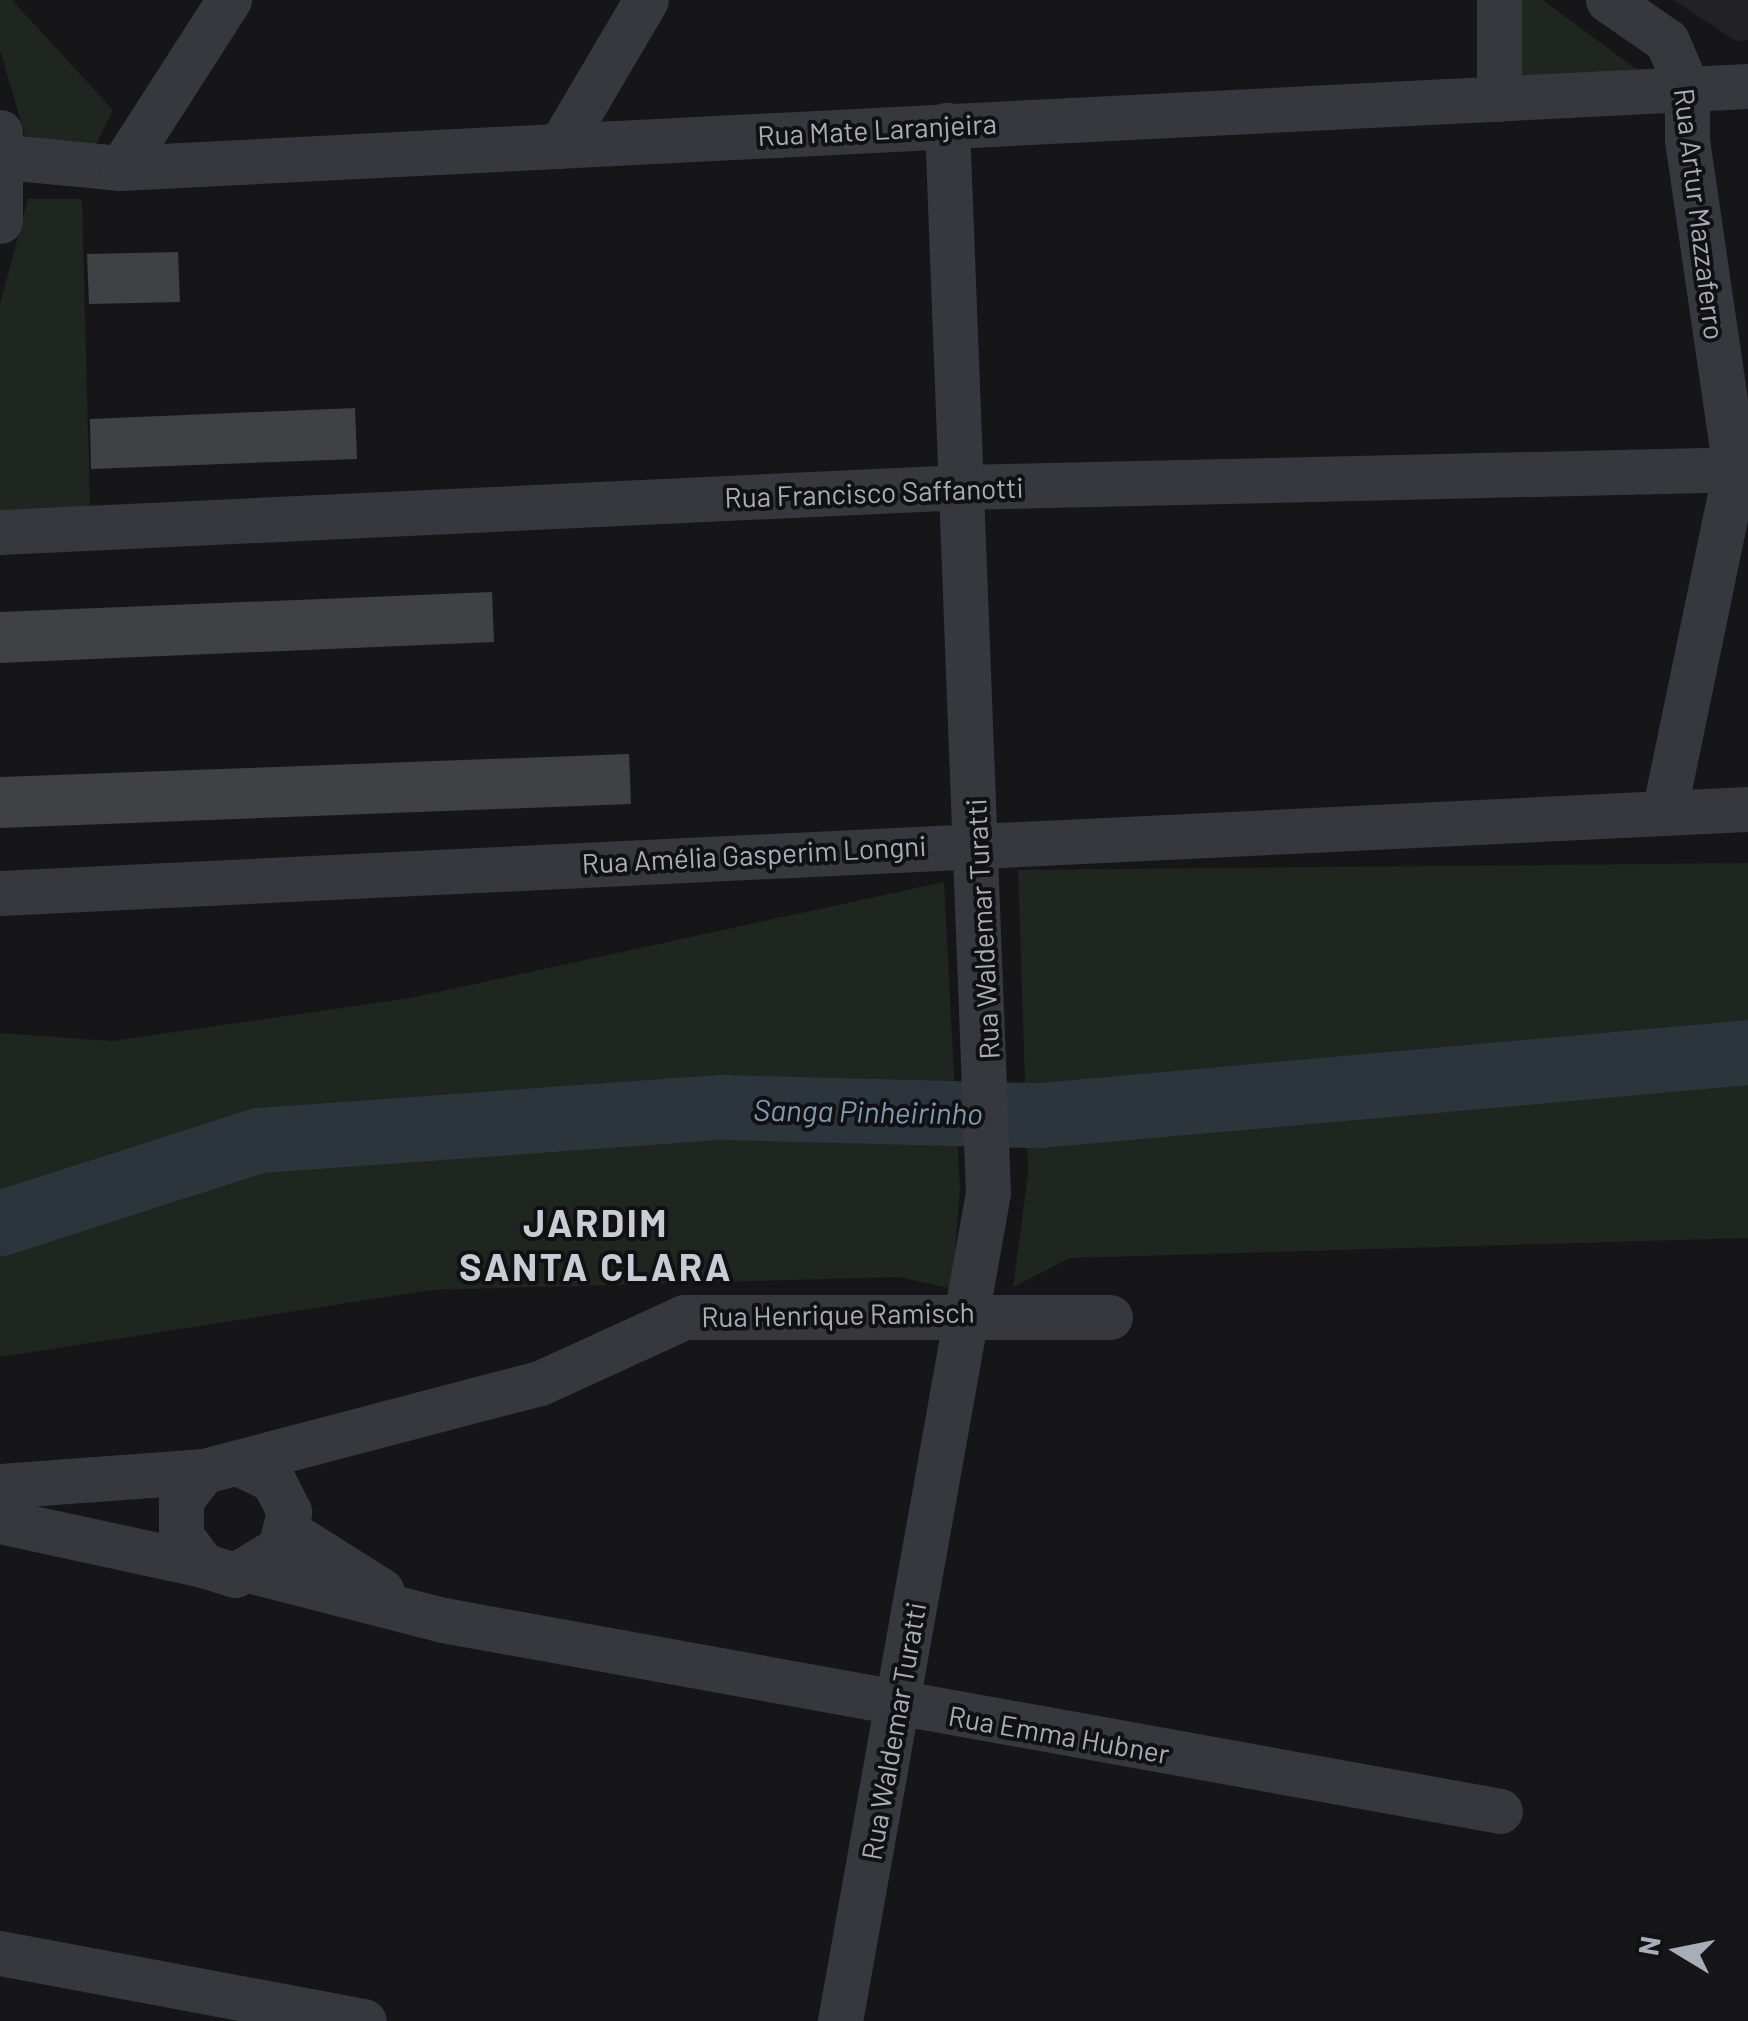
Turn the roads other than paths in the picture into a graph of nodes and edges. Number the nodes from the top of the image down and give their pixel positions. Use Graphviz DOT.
graph roads {
  1 [pos="229,0"];
  2 [pos="646,0"];
  3 [pos="1499,0"];
  4 [pos="1608,0"];
  5 [pos="1748,86"];
  6 [pos="1687,88"];
  7 [pos="1499,99"];
  8 [pos="947,125"];
  9 [pos="3,145"];
  10 [pos="560,146"];
  11 [pos="121,168"];
  12 [pos="0,221"];
  13 [pos="1742,470"];
  14 [pos="962,488"];
  15 [pos="0,532"];
  16 [pos="1748,810"];
  17 [pos="1664,813"];
  18 [pos="978,842"];
  19 [pos="0,893"];
  20 [pos="970,1310"];
  21 [pos="1110,1317"];
  22 [pos="407,1425"];
  23 [pos="222,1467"];
  24 [pos="0,1486"];
  25 [pos="285,1513"];
  26 [pos="0,1521"];
  27 [pos="203,1565"];
  28 [pos="252,1571"];
  29 [pos="442,1620"];
  30 [pos="898,1706"];
  31 [pos="1500,1810"];
  32 [pos="0,1953"];
  33 [pos="364,2021"];
  34 [pos="840,2021"];
  1 -- 11 [label="street"];
  2 -- 10 [label="street"];
  3 -- 7 [label="street"];
  4 -- 6 [label="street, Rua Artur Mazzaferro"];
  5 -- 6 [label="street, Rua Mate Laranjeira"];
  6 -- 7 [label="street, Rua Mate Laranjeira"];
  6 -- 13 [label="street, Rua Artur Mazzaferro"];
  7 -- 8 [label="street, Rua Mate Laranjeira"];
  8 -- 10 [label="street, Rua Mate Laranjeira"];
  8 -- 14 [label="street, Rua Waldemar Turatti"];
  9 -- 11 [label="street, Rua Mate Laranjeira"];
  9 -- 12 [label="street"];
  10 -- 11 [label="street, Rua Mate Laranjeira"];
  13 -- 14 [label="street, Rua Francisco Saffanotti"];
  13 -- 17 [label="street, Rua Artur Mazzaferro"];
  14 -- 15 [label="street, Rua Francisco Saffanotti"];
  14 -- 18 [label="street, Rua Waldemar Turatti"];
  16 -- 17 [label="street, Rua Amélia Gasperim Longni"];
  17 -- 18 [label="street, Rua Amélia Gasperim Longni"];
  18 -- 19 [label="street, Rua Amélia Gasperim Longni"];
  18 -- 20 [label="street, Rua Waldemar Turatti"];
  20 -- 21 [label="street, Rua Henrique Ramisch"];
  20 -- 22 [label="street, Rua Henrique Ramisch"];
  20 -- 30 [label="street, Rua Waldemar Turatti"];
  22 -- 23 [label="street, Rua Henrique Ramisch"];
  22 -- 25 [label="street, Rua Henrique Ramisch"];
  23 -- 24 [label="street"];
  23 -- 25 [label="street, Rua Emma Hubner"];
  23 -- 27 [label="street"];
  25 -- 28 [label="street, Rua Henrique Ramisch"];
  25 -- 29 [label="street, Rua Emma Hubner"];
  26 -- 27 [label="street"];
  27 -- 28 [label="street, Rua Emma Hubner"];
  28 -- 29 [label="street, Rua Emma Hubner"];
  29 -- 30 [label="street, Rua Emma Hubner"];
  30 -- 31 [label="street, Rua Emma Hubner"];
  30 -- 34 [label="street, Rua Waldemar Turatti"];
  32 -- 33 [label="street"];
}
